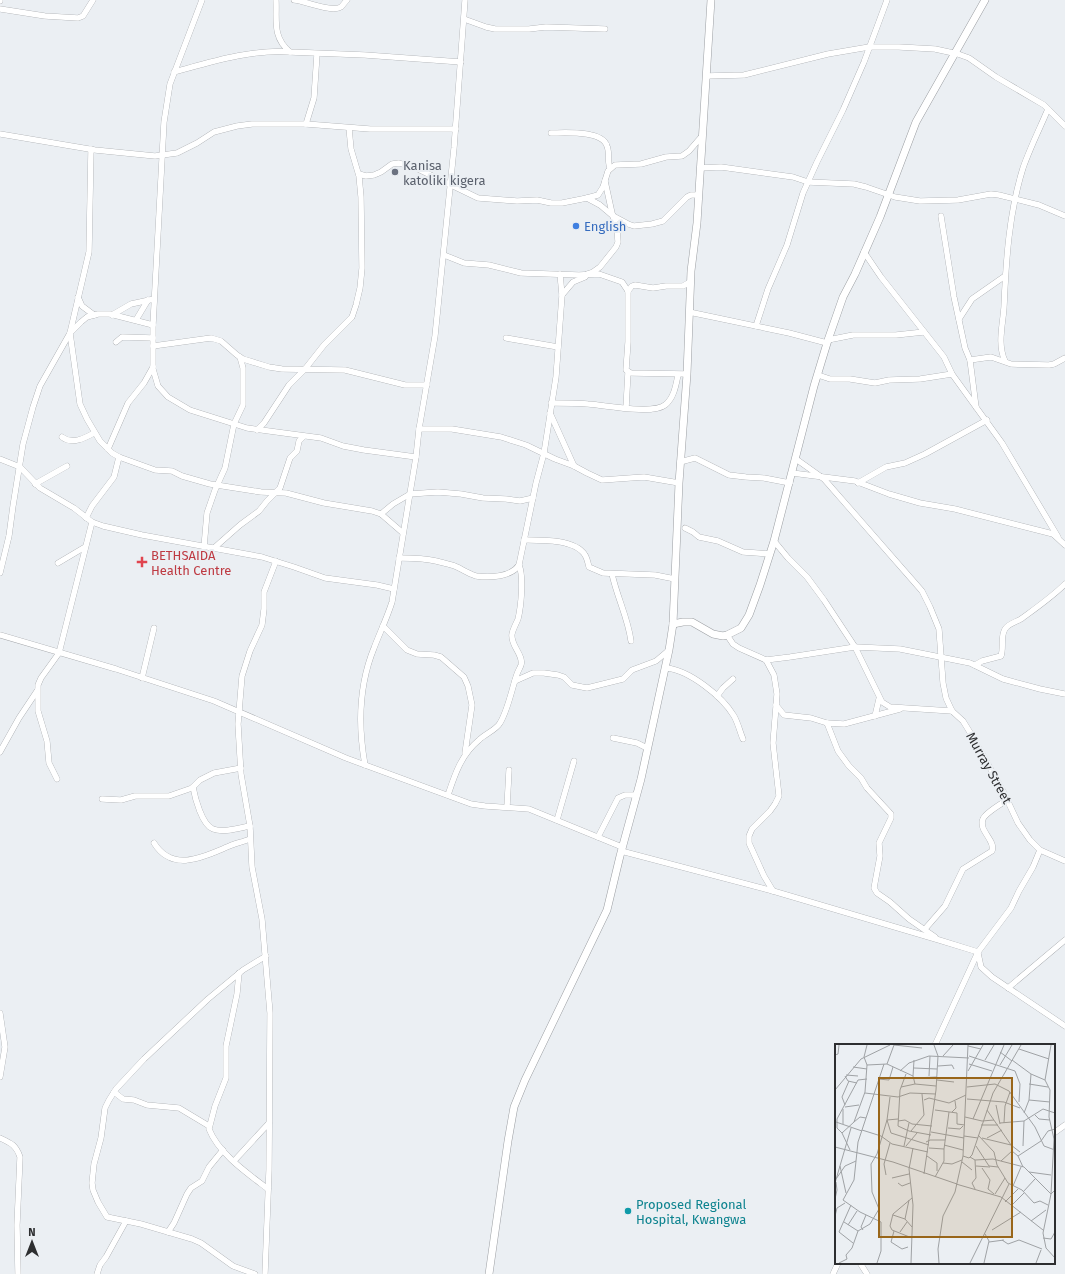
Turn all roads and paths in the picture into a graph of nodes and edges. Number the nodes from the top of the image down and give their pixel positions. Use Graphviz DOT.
graph roads {
  1 [pos="93,0"];
  2 [pos="202,0"];
  3 [pos="276,0"];
  4 [pos="294,0"];
  5 [pos="347,0"];
  6 [pos="465,0"];
  7 [pos="711,0"];
  8 [pos="887,0"];
  9 [pos="986,0"];
  10 [pos="0,9"];
  11 [pos="464,19"];
  12 [pos="604,29"];
  13 [pos="869,47"];
  14 [pos="290,52"];
  15 [pos="955,53"];
  16 [pos="317,54"];
  17 [pos="461,62"];
  18 [pos="174,72"];
  19 [pos="706,76"];
  20 [pos="1048,109"];
  21 [pos="306,124"];
  22 [pos="1065,126"];
  23 [pos="349,128"];
  24 [pos="456,129"];
  25 [pos="552,133"];
  26 [pos="0,134"];
  27 [pos="702,136"];
  28 [pos="91,149"];
  29 [pos="162,156"];
  30 [pos="610,168"];
  31 [pos="700,168"];
  32 [pos="359,174"];
  33 [pos="605,181"];
  34 [pos="808,182"];
  35 [pos="450,184"];
  36 [pos="889,194"];
  37 [pos="697,195"];
  38 [pos="587,198"];
  39 [pos="1015,198"];
  40 [pos="613,216"];
  41 [pos="941,216"];
  42 [pos="1065,216"];
  43 [pos="864,252"];
  44 [pos="444,255"];
  45 [pos="560,274"];
  46 [pos="586,274"];
  47 [pos="1004,276"];
  48 [pos="690,282"];
  49 [pos="628,291"];
  50 [pos="562,295"];
  51 [pos="78,296"];
  52 [pos="151,300"];
  53 [pos="690,312"];
  54 [pos="94,315"];
  55 [pos="112,315"];
  56 [pos="959,319"];
  57 [pos="136,320"];
  58 [pos="153,325"];
  59 [pos="756,326"];
  60 [pos="924,332"];
  61 [pos="70,333"];
  62 [pos="153,338"];
  63 [pos="506,338"];
  64 [pos="116,342"];
  65 [pos="828,342"];
  66 [pos="153,346"];
  67 [pos="558,347"];
  68 [pos="240,357"];
  69 [pos="1065,358"];
  70 [pos="970,360"];
  71 [pos="1005,361"];
  72 [pos="153,367"];
  73 [pos="305,369"];
  74 [pos="628,372"];
  75 [pos="687,374"];
  76 [pos="952,374"];
  77 [pos="678,375"];
  78 [pos="818,375"];
  79 [pos="427,385"];
  80 [pos="551,402"];
  81 [pos="626,408"];
  82 [pos="977,408"];
  83 [pos="549,413"];
  84 [pos="987,420"];
  85 [pos="234,424"];
  86 [pos="419,429"];
  87 [pos="257,430"];
  88 [pos="94,433"];
  89 [pos="62,437"];
  90 [pos="303,437"];
  91 [pos="108,449"];
  92 [pos="544,453"];
  93 [pos="119,457"];
  94 [pos="416,457"];
  95 [pos="0,459"];
  96 [pos="796,459"];
  97 [pos="680,462"];
  98 [pos="67,466"];
  99 [pos="574,466"];
  100 [pos="20,467"];
  101 [pos="792,473"];
  102 [pos="820,476"];
  103 [pos="679,483"];
  104 [pos="790,483"];
  105 [pos="858,483"];
  106 [pos="35,484"];
  107 [pos="217,485"];
  108 [pos="277,492"];
  109 [pos="410,494"];
  110 [pos="533,498"];
  111 [pos="381,514"];
  112 [pos="86,518"];
  113 [pos="92,522"];
  114 [pos="685,528"];
  115 [pos="403,532"];
  116 [pos="1058,537"];
  117 [pos="524,540"];
  118 [pos="774,541"];
  119 [pos="1065,545"];
  120 [pos="85,547"];
  121 [pos="204,547"];
  122 [pos="214,548"];
  123 [pos="770,554"];
  124 [pos="399,558"];
  125 [pos="276,561"];
  126 [pos="58,563"];
  127 [pos="519,565"];
  128 [pos="0,573"];
  129 [pos="612,574"];
  130 [pos="675,579"];
  131 [pos="1064,587"];
  132 [pos="394,589"];
  133 [pos="673,624"];
  134 [pos="384,626"];
  135 [pos="154,628"];
  136 [pos="0,635"];
  137 [pos="727,636"];
  138 [pos="630,641"];
  139 [pos="855,647"];
  140 [pos="670,650"];
  141 [pos="59,653"];
  142 [pos="940,657"];
  143 [pos="766,660"];
  144 [pos="975,665"];
  145 [pos="666,668"];
  146 [pos="142,678"];
  147 [pos="733,679"];
  148 [pos="516,681"];
  149 [pos="37,691"];
  150 [pos="1065,694"];
  151 [pos="717,696"];
  152 [pos="879,698"];
  153 [pos="776,705"];
  154 [pos="903,709"];
  155 [pos="952,711"];
  156 [pos="239,713"];
  157 [pos="783,714"];
  158 [pos="775,715"];
  159 [pos="875,716"];
  160 [pos="827,723"];
  161 [pos="613,738"];
  162 [pos="743,739"];
  163 [pos="648,748"];
  164 [pos="0,752"];
  165 [pos="465,753"];
  166 [pos="574,761"];
  167 [pos="365,765"];
  168 [pos="241,768"];
  169 [pos="509,770"];
  170 [pos="57,779"];
  171 [pos="193,787"];
  172 [pos="448,795"];
  173 [pos="636,795"];
  174 [pos="102,799"];
  175 [pos="1007,800"];
  176 [pos="507,807"];
  177 [pos="557,820"];
  178 [pos="250,826"];
  179 [pos="598,837"];
  180 [pos="250,839"];
  181 [pos="154,843"];
  182 [pos="621,849"];
  183 [pos="1040,850"];
  184 [pos="1065,862"];
  185 [pos="773,891"];
  186 [pos="925,929"];
  187 [pos="939,940"];
  188 [pos="1065,940"];
  189 [pos="978,952"];
  190 [pos="266,956"];
  191 [pos="239,973"];
  192 [pos="1008,988"];
  193 [pos="0,1013"];
  194 [pos="1065,1019"];
  195 [pos="1062,1025"];
  196 [pos="936,1044"];
  197 [pos="0,1077"];
  198 [pos="114,1092"];
  199 [pos="269,1123"];
  200 [pos="1065,1125"];
  201 [pos="209,1126"];
  202 [pos="1055,1132"];
  203 [pos="0,1138"];
  204 [pos="223,1150"];
  205 [pos="234,1161"];
  206 [pos="268,1189"];
  207 [pos="126,1221"];
  208 [pos="168,1232"];
  209 [pos="838,1264"];
  210 [pos="861,1264"];
  211 [pos="18,1274"];
  212 [pos="97,1274"];
  213 [pos="255,1274"];
  214 [pos="265,1274"];
  215 [pos="489,1274"];
  216 [pos="833,1274"];
  217 [pos="867,1274"];
  1 -- 10 [label="street"];
  2 -- 18 [label="street"];
  3 -- 14 [label="street"];
  4 -- 5 [label="street"];
  6 -- 11 [label="street"];
  7 -- 19 [label="street"];
  8 -- 13 [label="street"];
  9 -- 15 [label="street"];
  11 -- 12 [label="street"];
  11 -- 17 [label="street"];
  13 -- 15 [label="street"];
  13 -- 19 [label="street"];
  13 -- 34 [label="street"];
  14 -- 16 [label="street"];
  14 -- 18 [label="street"];
  15 -- 20 [label="street"];
  15 -- 36 [label="street"];
  16 -- 17 [label="street"];
  16 -- 21 [label="street"];
  17 -- 24 [label="street"];
  18 -- 29 [label="street"];
  19 -- 27 [label="street"];
  20 -- 22 [label="street"];
  20 -- 39 [label="street"];
  21 -- 23 [label="street"];
  21 -- 29 [label="street"];
  23 -- 24 [label="street"];
  23 -- 32 [label="street"];
  24 -- 35 [label="street"];
  25 -- 30 [label="street"];
  26 -- 28 [label="street"];
  27 -- 30 [label="street"];
  27 -- 31 [label="street"];
  28 -- 29 [label="street"];
  28 -- 51 [label="street"];
  29 -- 52 [label="street"];
  30 -- 33 [label="street"];
  31 -- 34 [label="street"];
  31 -- 37 [label="street"];
  32 -- 35 [label="street"];
  32 -- 73 [label="street"];
  33 -- 38 [label="street"];
  33 -- 40 [label="street"];
  34 -- 36 [label="street"];
  34 -- 59 [label="street"];
  35 -- 38 [label="street"];
  35 -- 44 [label="street"];
  36 -- 39 [label="street"];
  36 -- 43 [label="street"];
  37 -- 40 [label="street"];
  37 -- 48 [label="street"];
  38 -- 40 [label="street"];
  39 -- 42 [label="street"];
  39 -- 47 [label="street"];
  40 -- 46 [label="street"];
  41 -- 56 [label="street"];
  43 -- 60 [label="street"];
  43 -- 65 [label="street"];
  44 -- 45 [label="street"];
  44 -- 79 [label="street"];
  45 -- 46 [label="street"];
  45 -- 50 [label="street"];
  46 -- 49 [label="street"];
  46 -- 50 [label="street"];
  47 -- 56 [label="street"];
  47 -- 71 [label="street"];
  48 -- 49 [label="street"];
  48 -- 53 [label="street"];
  49 -- 74 [label="street"];
  50 -- 67 [label="street"];
  51 -- 54 [label="street"];
  51 -- 61 [label="street"];
  52 -- 55 [label="street"];
  52 -- 57 [label="street"];
  52 -- 58 [label="street"];
  53 -- 59 [label="street"];
  53 -- 75 [label="street"];
  54 -- 55 [label="street"];
  54 -- 61 [label="street"];
  55 -- 57 [label="street"];
  56 -- 70 [label="street"];
  57 -- 58 [label="street"];
  58 -- 62 [label="street"];
  59 -- 65 [label="street"];
  60 -- 65 [label="street"];
  60 -- 76 [label="street"];
  61 -- 88 [label="street"];
  61 -- 100 [label="street"];
  62 -- 64 [label="street"];
  62 -- 66 [label="street"];
  63 -- 67 [label="street"];
  65 -- 78 [label="street"];
  66 -- 68 [label="street"];
  66 -- 72 [label="street"];
  67 -- 80 [label="street"];
  68 -- 73 [label="street"];
  68 -- 85 [label="street"];
  69 -- 71 [label="street"];
  70 -- 71 [label="street"];
  70 -- 82 [label="street"];
  72 -- 85 [label="street"];
  72 -- 91 [label="street"];
  73 -- 79 [label="street"];
  73 -- 87 [label="street"];
  74 -- 77 [label="street"];
  74 -- 81 [label="street"];
  75 -- 77 [label="street"];
  75 -- 97 [label="street"];
  76 -- 78 [label="street"];
  76 -- 82 [label="street"];
  77 -- 81 [label="street"];
  78 -- 96 [label="street"];
  79 -- 86 [label="street"];
  80 -- 81 [label="street"];
  80 -- 83 [label="street"];
  82 -- 84 [label="street"];
  83 -- 92 [label="street"];
  83 -- 99 [label="street"];
  84 -- 105 [label="street"];
  84 -- 116 [label="street"];
  85 -- 87 [label="street"];
  85 -- 107 [label="street"];
  86 -- 92 [label="street"];
  86 -- 94 [label="street"];
  87 -- 90 [label="street"];
  88 -- 89 [label="street"];
  88 -- 91 [label="street"];
  90 -- 94 [label="street"];
  90 -- 108 [label="street"];
  91 -- 93 [label="street"];
  92 -- 99 [label="street"];
  92 -- 110 [label="street"];
  93 -- 107 [label="street"];
  93 -- 112 [label="street"];
  94 -- 109 [label="street"];
  95 -- 100 [label="street"];
  96 -- 101 [label="street"];
  96 -- 102 [label="street, Murray Street"];
  97 -- 103 [label="street"];
  97 -- 104 [label="street"];
  98 -- 106 [label="street"];
  99 -- 103 [label="street"];
  100 -- 106 [label="street"];
  100 -- 128 [label="street"];
  101 -- 102 [label="street"];
  101 -- 104 [label="street"];
  102 -- 105 [label="street"];
  102 -- 142 [label="street, Murray Street"];
  103 -- 130 [label="street"];
  104 -- 118 [label="street"];
  105 -- 116 [label="street"];
  106 -- 112 [label="street"];
  107 -- 108 [label="street"];
  107 -- 121 [label="street"];
  108 -- 111 [label="street"];
  108 -- 122 [label="street"];
  109 -- 110 [label="street"];
  109 -- 111 [label="street"];
  109 -- 115 [label="street"];
  110 -- 117 [label="street"];
  111 -- 115 [label="street"];
  112 -- 113 [label="street"];
  113 -- 120 [label="street"];
  113 -- 121 [label="street"];
  114 -- 123 [label="street"];
  115 -- 124 [label="street"];
  116 -- 119 [label="street"];
  117 -- 127 [label="street"];
  117 -- 129 [label="street"];
  118 -- 123 [label="street"];
  118 -- 139 [label="street"];
  120 -- 126 [label="street"];
  120 -- 141 [label="street"];
  121 -- 122 [label="street"];
  122 -- 125 [label="street"];
  123 -- 137 [label="street"];
  124 -- 127 [label="street"];
  124 -- 132 [label="street"];
  125 -- 132 [label="street"];
  125 -- 156 [label="street"];
  127 -- 148 [label="street"];
  129 -- 130 [label="street"];
  129 -- 138 [label="street"];
  130 -- 133 [label="street"];
  131 -- 144 [label="street"];
  132 -- 134 [label="street"];
  133 -- 137 [label="street"];
  133 -- 140 [label="street"];
  134 -- 165 [label="street"];
  134 -- 167 [label="street"];
  135 -- 146 [label="street"];
  136 -- 141 [label="street"];
  137 -- 143 [label="street"];
  139 -- 142 [label="street"];
  139 -- 143 [label="street"];
  139 -- 152 [label="street"];
  140 -- 145 [label="street"];
  140 -- 148 [label="street"];
  141 -- 146 [label="street"];
  141 -- 149 [label="street"];
  142 -- 144 [label="street"];
  142 -- 155 [label="street, Murray Street"];
  143 -- 153 [label="street"];
  144 -- 150 [label="street"];
  145 -- 151 [label="street"];
  145 -- 163 [label="street"];
  146 -- 156 [label="street"];
  147 -- 151 [label="street"];
  148 -- 165 [label="street"];
  149 -- 164 [label="street"];
  149 -- 170 [label="street"];
  151 -- 162 [label="street"];
  152 -- 154 [label="street"];
  152 -- 159 [label="street"];
  153 -- 157 [label="street"];
  153 -- 158 [label="street"];
  154 -- 155 [label="street"];
  154 -- 159 [label="street"];
  155 -- 175 [label="street, Murray Street"];
  156 -- 167 [label="street"];
  156 -- 168 [label="street"];
  157 -- 158 [label="street"];
  157 -- 160 [label="street"];
  158 -- 185 [label="street"];
  159 -- 160 [label="street"];
  160 -- 186 [label="street"];
  161 -- 163 [label="street"];
  163 -- 173 [label="street"];
  165 -- 172 [label="street"];
  166 -- 177 [label="street"];
  167 -- 172 [label="street"];
  168 -- 171 [label="street"];
  168 -- 178 [label="street"];
  169 -- 176 [label="street"];
  171 -- 174 [label="street"];
  171 -- 178 [label="street"];
  172 -- 176 [label="street"];
  173 -- 179 [label="street"];
  173 -- 182 [label="street"];
  175 -- 183 [label="street, Murray Street"];
  175 -- 186 [label="street"];
  176 -- 177 [label="street"];
  177 -- 179 [label="street"];
  178 -- 180 [label="street"];
  179 -- 182 [label="street"];
  180 -- 181 [label="street"];
  180 -- 190 [label="street"];
  182 -- 185 [label="street"];
  182 -- 215 [label="street"];
  183 -- 184 [label="street, Murray Street"];
  183 -- 189 [label="street"];
  185 -- 187 [label="street"];
  186 -- 187 [label="street"];
  187 -- 189 [label="street"];
  188 -- 192 [label="street"];
  189 -- 192 [label="street"];
  189 -- 196 [label="street"];
  190 -- 191 [label="street"];
  190 -- 199 [label="street"];
  191 -- 198 [label="street"];
  191 -- 201 [label="street"];
  192 -- 195 [label="street"];
  193 -- 197 [label="street"];
  194 -- 195 [label="street"];
  198 -- 201 [label="street"];
  198 -- 207 [label="street"];
  199 -- 205 [label="street"];
  199 -- 206 [label="street"];
  200 -- 202 [label="street"];
  201 -- 204 [label="street"];
  203 -- 211 [label="street"];
  204 -- 205 [label="street"];
  204 -- 208 [label="street"];
  205 -- 206 [label="street"];
  206 -- 214 [label="street"];
  207 -- 208 [label="street"];
  207 -- 212 [label="street"];
  208 -- 213 [label="street"];
  209 -- 216 [label="street"];
  210 -- 217 [label="street"];
}
